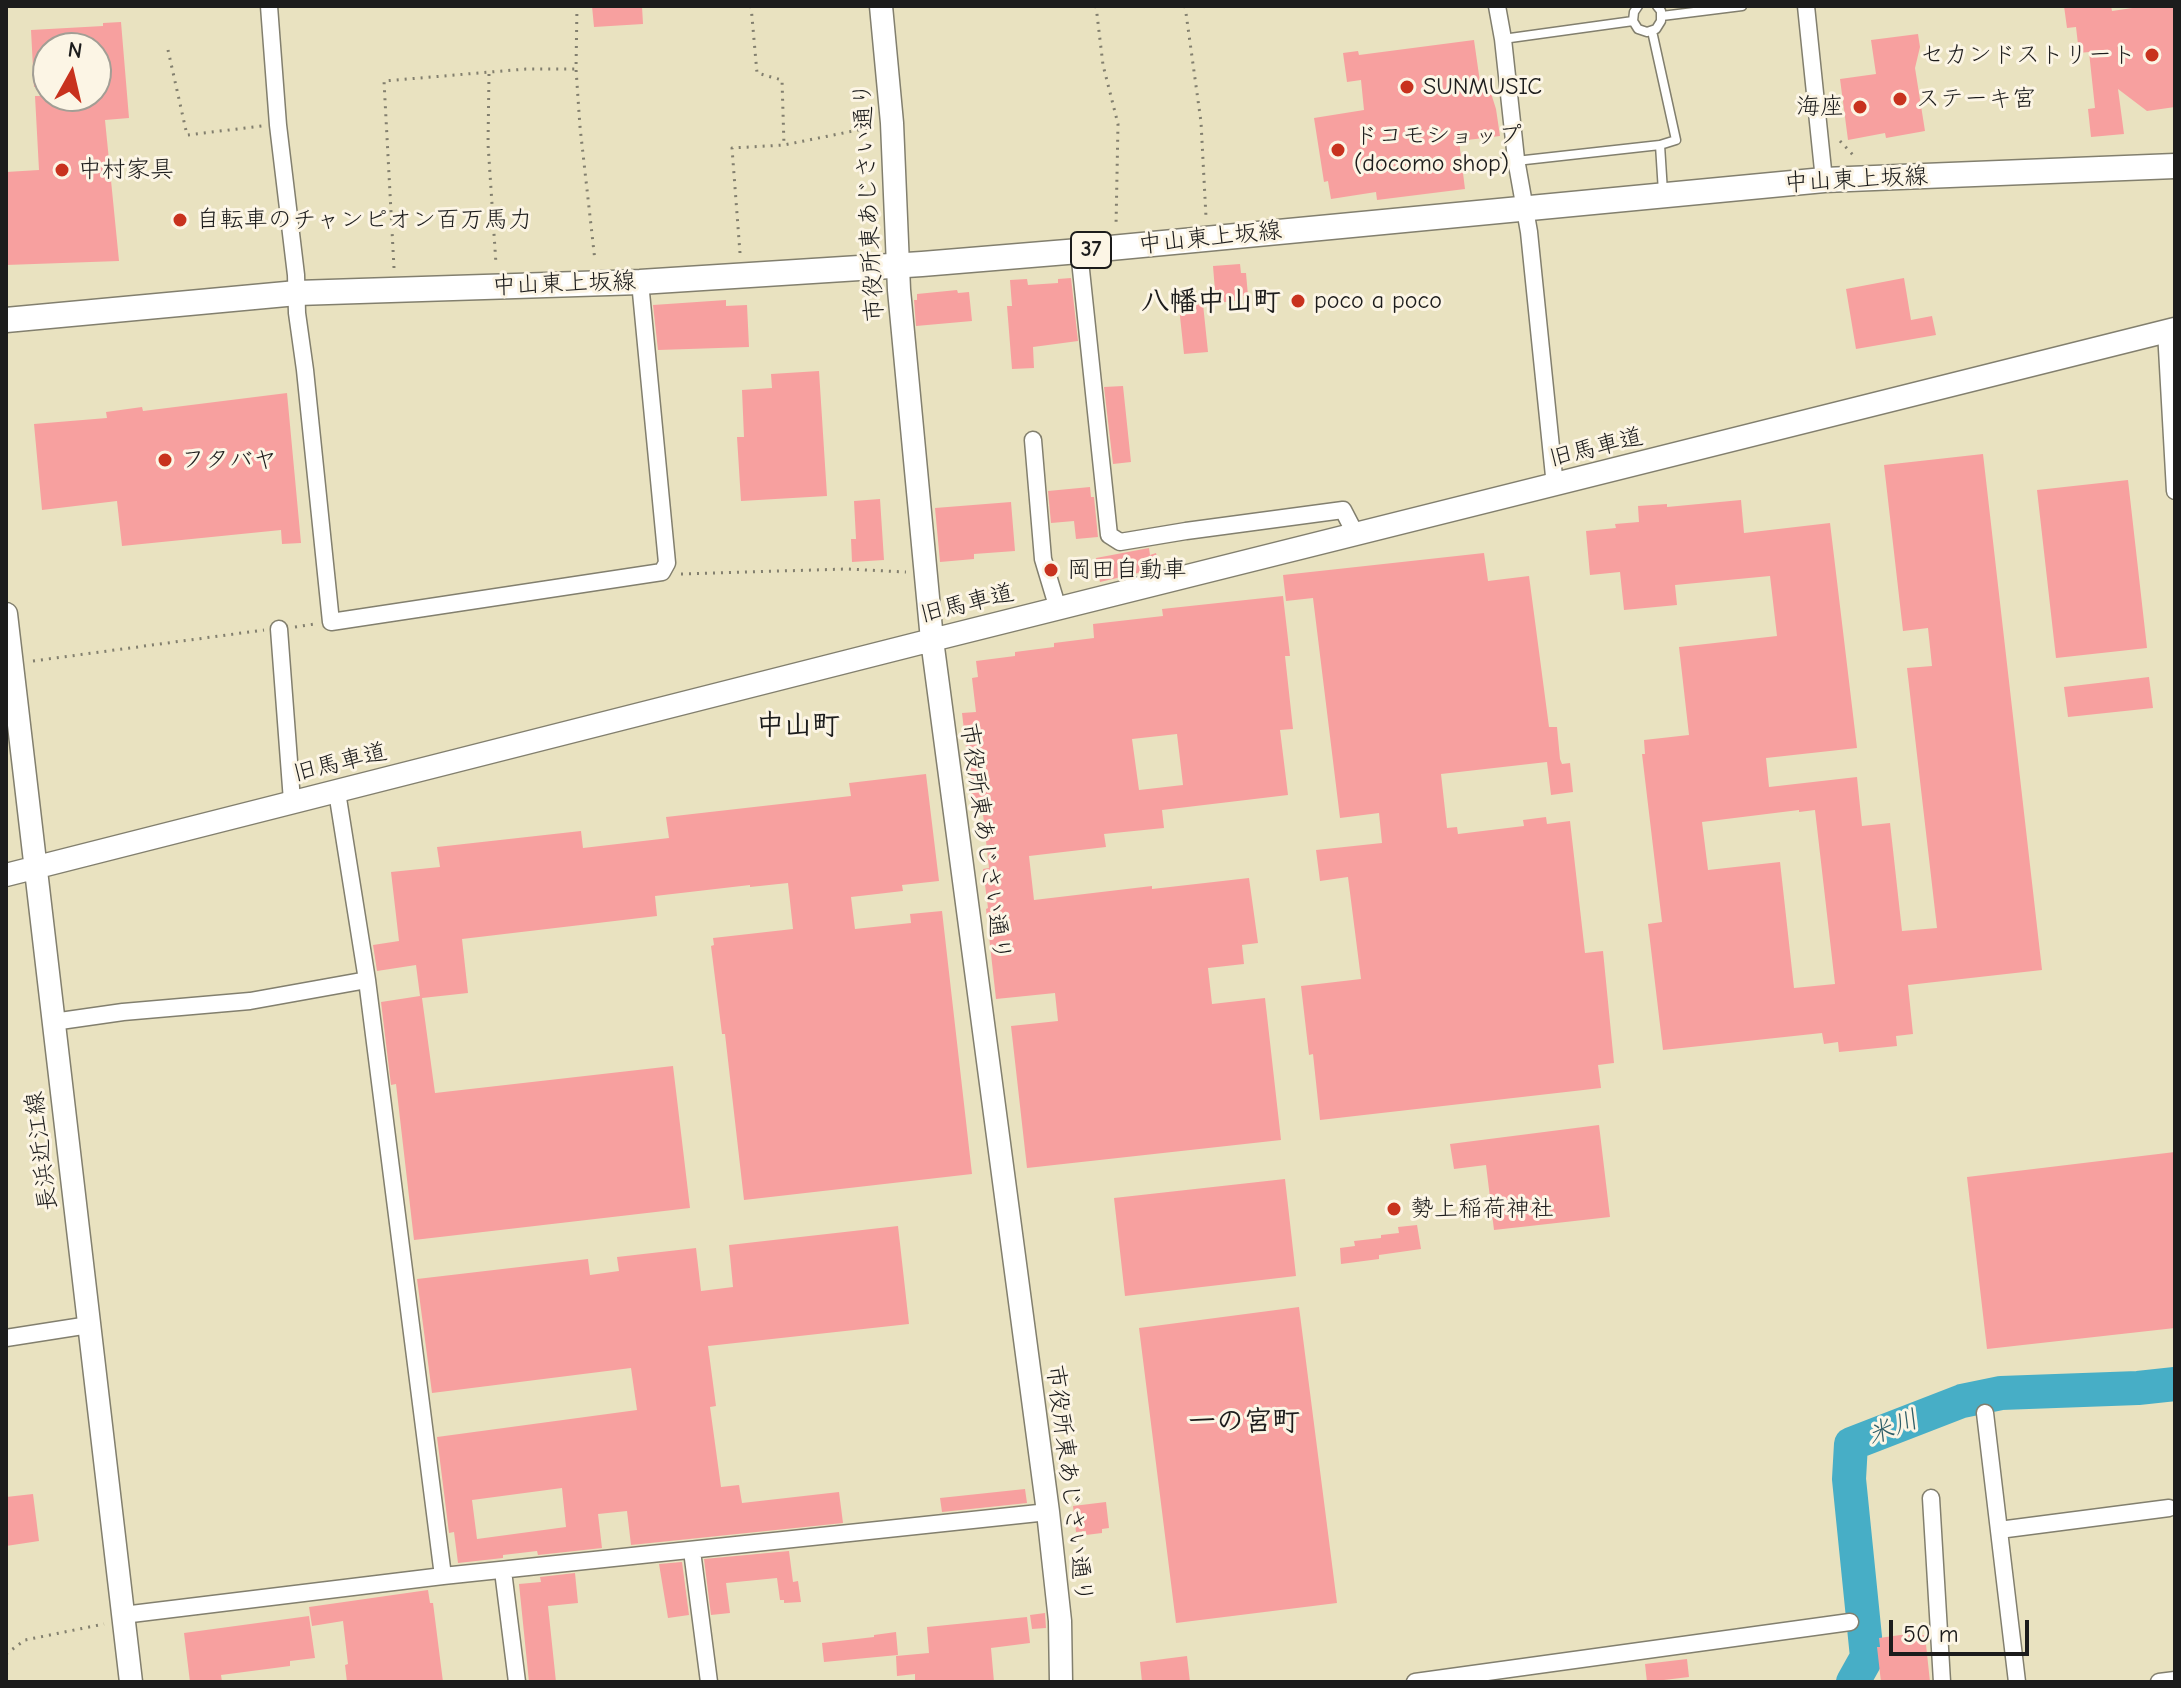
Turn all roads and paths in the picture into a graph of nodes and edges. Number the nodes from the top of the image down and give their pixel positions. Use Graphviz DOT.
graph roads {
  1 [pos="269,6"];
  2 [pos="577,6"];
  3 [pos="751,6"];
  4 [pos="881,6"];
  5 [pos="1096,6"];
  6 [pos="1185,6"];
  7 [pos="1497,6"];
  8 [pos="1638,6"];
  9 [pos="1657,6"];
  10 [pos="1738,6"];
  11 [pos="1806,6"];
  12 [pos="1662,16"];
  13 [pos="1633,21"];
  14 [pos="1652,31"];
  15 [pos="1503,39"];
  16 [pos="168,50"];
  17 [pos="576,69"];
  18 [pos="489,74"];
  19 [pos="892,123"];
  20 [pos="278,125"];
  21 [pos="784,145"];
  22 [pos="1660,145"];
  23 [pos="1516,159"];
  24 [pos="1471,166"];
  25 [pos="2175,166"];
  26 [pos="1824,180"];
  27 [pos="1664,196"];
  28 [pos="1525,207"];
  29 [pos="1206,218"];
  30 [pos="1116,226"];
  31 [pos="1079,251"];
  32 [pos="740,255"];
  33 [pos="595,261"];
  34 [pos="496,264"];
  35 [pos="898,265"];
  36 [pos="394,272"];
  37 [pos="640,282"];
  38 [pos="297,293"];
  39 [pos="6,320"];
  40 [pos="2170,330"];
  41 [pos="1033,440"];
  42 [pos="1555,486"];
  43 [pos="2175,491"];
  44 [pos="1356,535"];
  45 [pos="662,572"];
  46 [pos="925,573"];
  47 [pos="1058,609"];
  48 [pos="6,614"];
  49 [pos="331,622"];
  50 [pos="279,629"];
  51 [pos="932,640"];
  52 [pos="8,661"];
  53 [pos="337,792"];
  54 [pos="292,801"];
  55 [pos="35,867"];
  56 [pos="6,875"];
  57 [pos="367,980"];
  58 [pos="53,1022"];
  59 [pos="89,1325"];
  60 [pos="6,1338"];
  61 [pos="1985,1413"];
  62 [pos="1931,1498"];
  63 [pos="2169,1508"];
  64 [pos="1048,1512"];
  65 [pos="1999,1530"];
  66 [pos="692,1551"];
  67 [pos="503,1571"];
  68 [pos="443,1576"];
  69 [pos="118,1620"];
  70 [pos="1850,1622"];
  71 [pos="6,1654"];
  72 [pos="2175,1680"];
  73 [pos="131,1682"];
  74 [pos="517,1682"];
  75 [pos="709,1682"];
  76 [pos="1061,1682"];
  77 [pos="1415,1682"];
  78 [pos="1942,1682"];
  79 [pos="2017,1682"];
  80 [pos="2159,1682"];
  1 -- 20 [label="street"];
  2 -- 17 [label="path"];
  3 -- 21 [label="path"];
  4 -- 19 [label="street, 市役所東あじさい通り"];
  5 -- 30 [label="path"];
  6 -- 29 [label="path"];
  7 -- 15 [label="street"];
  8 -- 13 [label="lane"];
  9 -- 12 [label="lane"];
  10 -- 12 [label="lane"];
  11 -- 26 [label="street"];
  12 -- 14 [label="lane"];
  13 -- 14 [label="lane"];
  13 -- 15 [label="lane"];
  14 -- 22 [label="lane"];
  15 -- 23 [label="street"];
  16 -- 20 [label="path"];
  17 -- 18 [label="path"];
  17 -- 33 [label="path"];
  18 -- 34 [label="path"];
  18 -- 36 [label="path"];
  19 -- 21 [label="path"];
  19 -- 35 [label="street, 市役所東あじさい通り"];
  20 -- 38 [label="street"];
  21 -- 32 [label="path"];
  22 -- 23 [label="lane"];
  22 -- 27 [label="lane"];
  23 -- 24 [label="lane"];
  23 -- 28 [label="street"];
  25 -- 26 [label="main road, 中山東上坂線 / 37"];
  26 -- 27 [label="main road, 中山東上坂線 / 37"];
  27 -- 28 [label="main road, 中山東上坂線 / 37"];
  28 -- 31 [label="main road, 中山東上坂線 / 37"];
  28 -- 42 [label="street"];
  31 -- 35 [label="main road, 中山東上坂線 / 37"];
  31 -- 44 [label="street"];
  35 -- 37 [label="main road, 中山東上坂線 / 37"];
  35 -- 46 [label="street, 市役所東あじさい通り"];
  37 -- 38 [label="main road, 中山東上坂線 / 37"];
  37 -- 45 [label="street"];
  38 -- 39 [label="main road, 中山東上坂線 / 37"];
  38 -- 49 [label="street"];
  40 -- 42 [label="street, 旧馬車道"];
  40 -- 43 [label="street"];
  41 -- 47 [label="street"];
  42 -- 44 [label="street, 旧馬車道"];
  44 -- 47 [label="street, 旧馬車道"];
  45 -- 46 [label="path"];
  45 -- 49 [label="street"];
  46 -- 51 [label="street, 市役所東あじさい通り"];
  47 -- 51 [label="street, 旧馬車道"];
  48 -- 52 [label="street, 長浜近江線"];
  49 -- 50 [label="path"];
  50 -- 52 [label="path"];
  50 -- 54 [label="street"];
  51 -- 53 [label="street, 旧馬車道"];
  51 -- 64 [label="street, 市役所東あじさい通り"];
  52 -- 55 [label="street, 長浜近江線"];
  53 -- 54 [label="street, 旧馬車道"];
  53 -- 57 [label="street"];
  54 -- 55 [label="street, 旧馬車道"];
  55 -- 56 [label="street, 旧馬車道"];
  55 -- 58 [label="street, 長浜近江線"];
  57 -- 58 [label="street"];
  57 -- 68 [label="street"];
  58 -- 59 [label="street, 長浜近江線"];
  59 -- 60 [label="street"];
  59 -- 69 [label="street, 長浜近江線"];
  61 -- 65 [label="street"];
  62 -- 78 [label="street"];
  63 -- 65 [label="street"];
  64 -- 66 [label="street"];
  64 -- 76 [label="street, 市役所東あじさい通り"];
  65 -- 79 [label="street"];
  66 -- 67 [label="street"];
  66 -- 75 [label="street"];
  67 -- 68 [label="street"];
  67 -- 74 [label="street"];
  68 -- 69 [label="street"];
  69 -- 71 [label="path"];
  69 -- 73 [label="street, 長浜近江線"];
  70 -- 77 [label="street"];
  72 -- 80 [label="street"];
}
